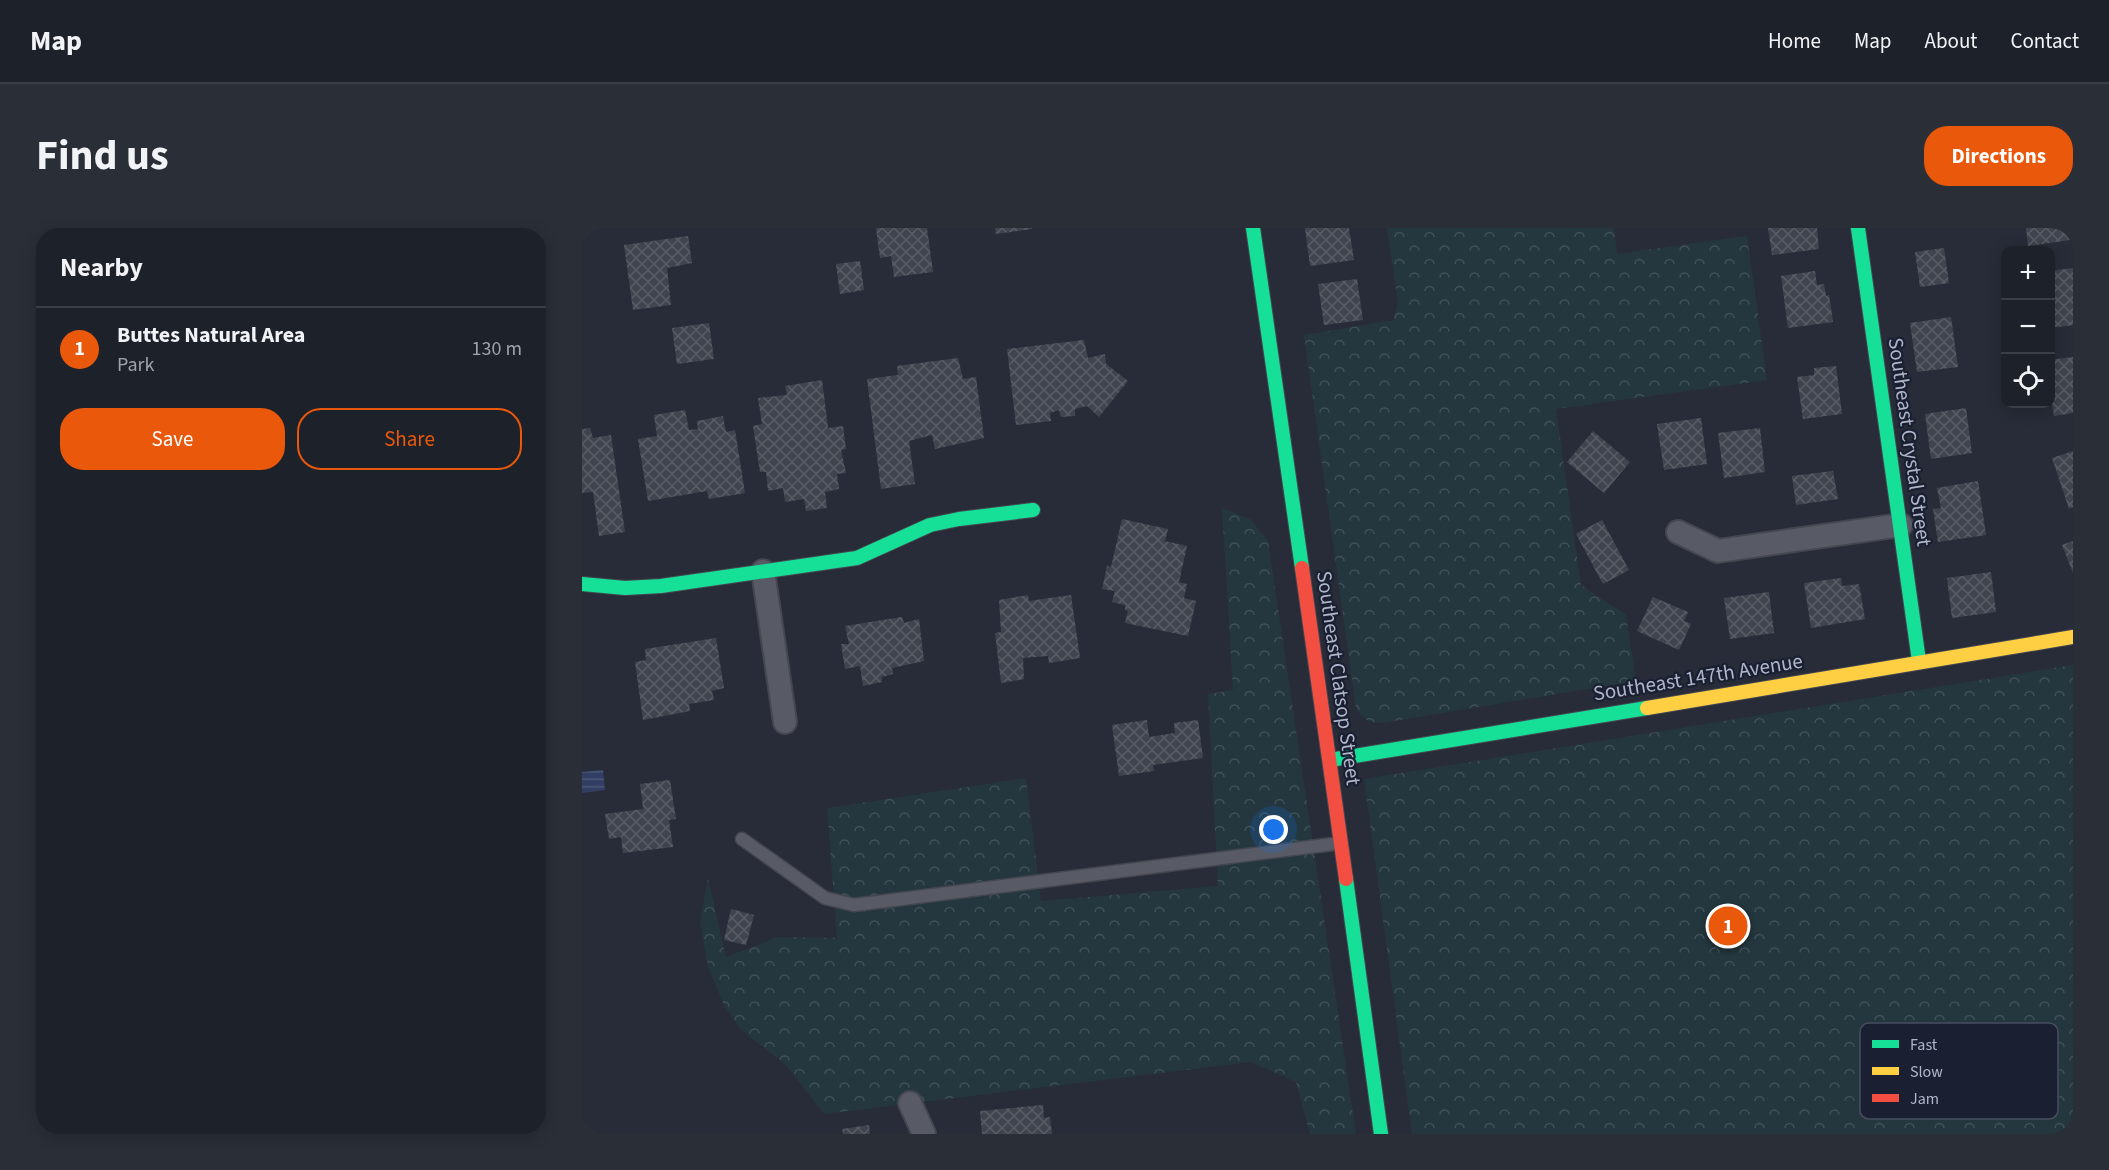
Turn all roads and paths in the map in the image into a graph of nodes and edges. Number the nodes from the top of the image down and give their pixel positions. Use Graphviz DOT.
graph roads {
  1 [pos="1253,228"];
  2 [pos="1858,228"];
  3 [pos="1033,510"];
  4 [pos="1901,525"];
  5 [pos="1678,532"];
  6 [pos="763,571"];
  7 [pos="582,584"];
  8 [pos="2073,637"];
  9 [pos="1919,661"];
  10 [pos="785,722"];
  11 [pos="1330,760"];
  12 [pos="742,839"];
  13 [pos="1341,843"];
  14 [pos="910,1103"];
  15 [pos="924,1134"];
  16 [pos="1381,1134"];
  1 -- 11 [label="street, Southeast Clatsop Street"];
  2 -- 4 [label="street, Southeast Crystal Street"];
  3 -- 6 [label="street"];
  4 -- 5 [label="street"];
  4 -- 9 [label="street, Southeast Crystal Street"];
  6 -- 7 [label="street"];
  6 -- 10 [label="street"];
  8 -- 9 [label="street, Southeast 147th Avenue"];
  9 -- 11 [label="street, Southeast 147th Avenue"];
  11 -- 13 [label="street, Southeast Clatsop Street"];
  12 -- 13 [label="lane"];
  13 -- 16 [label="street, Southeast Clatsop Street"];
  14 -- 15 [label="street"];
}
